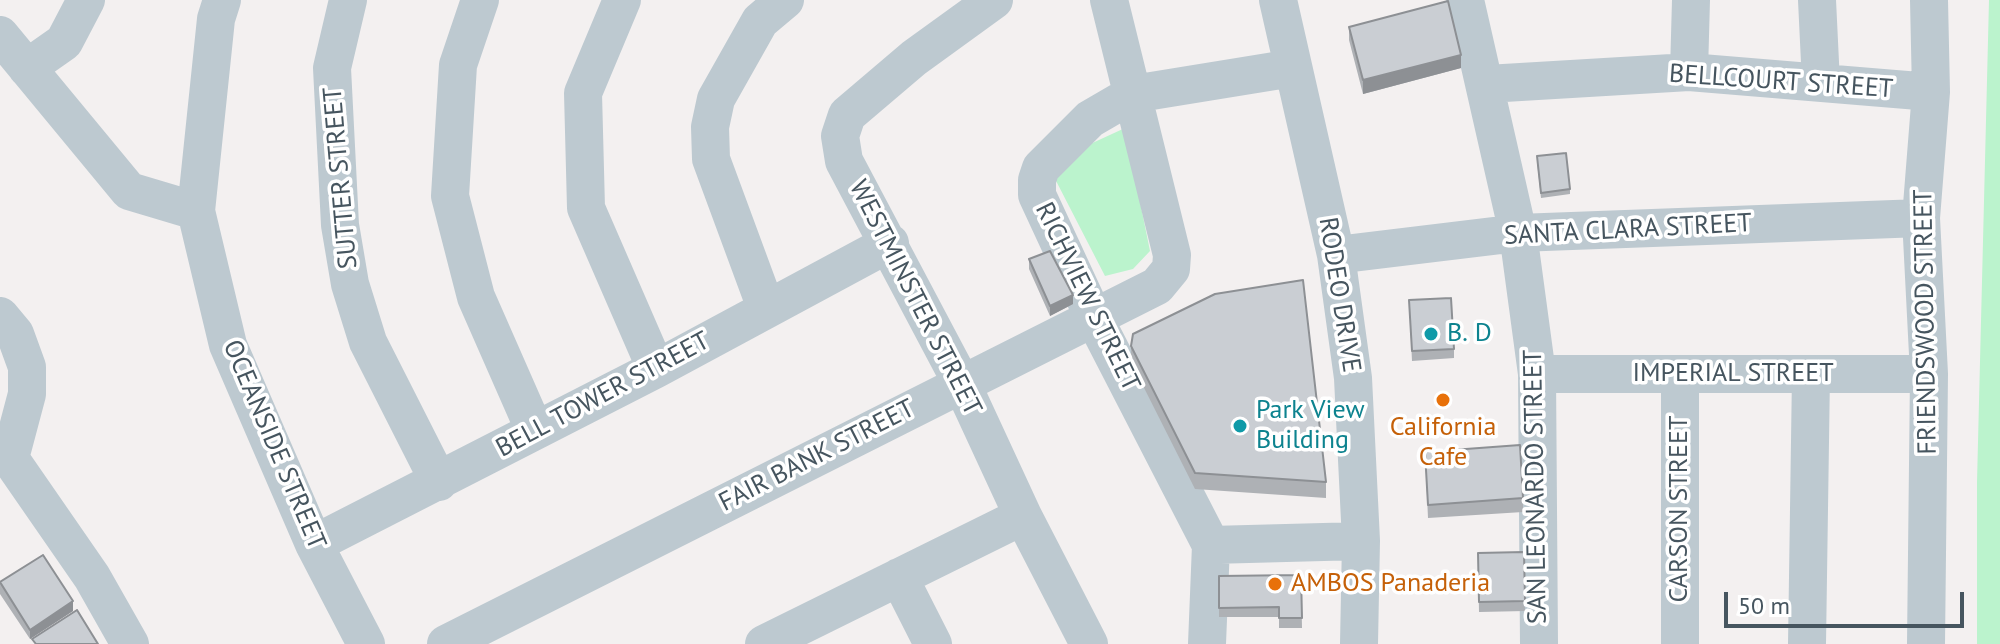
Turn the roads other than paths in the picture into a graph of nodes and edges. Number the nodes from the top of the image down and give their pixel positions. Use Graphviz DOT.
graph roads {
  1 [pos="86,0"];
  2 [pos="222,0"];
  3 [pos="348,0"];
  4 [pos="480,0"];
  5 [pos="622,0"];
  6 [pos="785,0"];
  7 [pos="994,0"];
  8 [pos="1109,0"];
  9 [pos="1278,0"];
  10 [pos="1465,0"];
  11 [pos="1691,0"];
  12 [pos="1817,0"];
  13 [pos="1929,0"];
  14 [pos="0,35"];
  15 [pos="27,68"];
  16 [pos="1293,68"];
  17 [pos="1689,72"];
  18 [pos="1821,83"];
  19 [pos="1487,84"];
  20 [pos="1931,92"];
  21 [pos="1133,94"];
  22 [pos="196,211"];
  23 [pos="1921,218"];
  24 [pos="1518,233"];
  25 [pos="890,243"];
  26 [pos="1336,255"];
  27 [pos="766,308"];
  28 [pos="0,316"];
  29 [pos="1094,318"];
  30 [pos="656,369"];
  31 [pos="1537,374"];
  32 [pos="1680,374"];
  33 [pos="1811,374"];
  34 [pos="1929,374"];
  35 [pos="961,382"];
  36 [pos="534,429"];
  37 [pos="5,451"];
  38 [pos="439,482"];
  39 [pos="1023,516"];
  40 [pos="1361,541"];
  41 [pos="314,544"];
  42 [pos="1211,545"];
  43 [pos="899,577"];
  44 [pos="784,640"];
  45 [pos="130,644"];
  46 [pos="366,644"];
  47 [pos="446,644"];
  48 [pos="933,644"];
  49 [pos="1089,644"];
  50 [pos="1207,644"];
  51 [pos="1359,644"];
  52 [pos="1539,644"];
  53 [pos="1680,644"];
  54 [pos="1807,644"];
  55 [pos="1926,644"];
  1 -- 15 [label="street"];
  2 -- 22 [label="street, OCEANSIDE STREET"];
  3 -- 38 [label="street, SUTTER STREET"];
  4 -- 36 [label="street"];
  5 -- 30 [label="street"];
  6 -- 27 [label="street"];
  7 -- 25 [label="street, WESTMINSTER STREET"];
  8 -- 21 [label="street"];
  9 -- 16 [label="street, RODEO DRIVE"];
  10 -- 19 [label="street, SAN LEONARDO STREET"];
  11 -- 17 [label="street"];
  12 -- 18 [label="street"];
  13 -- 20 [label="street, FRIENDSWOOD STREET"];
  14 -- 15 [label="street"];
  15 -- 22 [label="street"];
  16 -- 21 [label="street, RICHVIEW STREET"];
  16 -- 26 [label="street, RODEO DRIVE"];
  17 -- 18 [label="street, BELLCOURT STREET"];
  17 -- 19 [label="street, BELLCOURT STREET"];
  18 -- 20 [label="street, BELLCOURT STREET"];
  19 -- 24 [label="street, SAN LEONARDO STREET"];
  20 -- 23 [label="street, FRIENDSWOOD STREET"];
  21 -- 29 [label="street, FAIR BANK STREET"];
  21 -- 29 [label="street, RICHVIEW STREET"];
  22 -- 41 [label="street, OCEANSIDE STREET"];
  23 -- 24 [label="street, SANTA CLARA STREET"];
  23 -- 34 [label="street, FRIENDSWOOD STREET"];
  24 -- 26 [label="street, SANTA CLARA STREET"];
  24 -- 31 [label="street, SAN LEONARDO STREET"];
  25 -- 27 [label="street, BELL TOWER STREET"];
  25 -- 35 [label="street, WESTMINSTER STREET"];
  26 -- 40 [label="street, RODEO DRIVE"];
  27 -- 30 [label="street, BELL TOWER STREET"];
  28 -- 37 [label="street"];
  29 -- 35 [label="street, FAIR BANK STREET"];
  29 -- 42 [label="street, RICHVIEW STREET"];
  30 -- 36 [label="street, BELL TOWER STREET"];
  31 -- 32 [label="street, IMPERIAL STREET"];
  31 -- 52 [label="street, SAN LEONARDO STREET"];
  32 -- 33 [label="street, IMPERIAL STREET"];
  32 -- 53 [label="street, CARSON STREET"];
  33 -- 34 [label="street, IMPERIAL STREET"];
  33 -- 54 [label="street"];
  34 -- 55 [label="street, FRIENDSWOOD STREET"];
  35 -- 39 [label="street, WESTMINSTER STREET"];
  35 -- 47 [label="street, FAIR BANK STREET"];
  36 -- 38 [label="street, BELL TOWER STREET"];
  37 -- 45 [label="street"];
  38 -- 41 [label="street, BELL TOWER STREET"];
  39 -- 43 [label="street"];
  39 -- 49 [label="street, WESTMINSTER STREET"];
  40 -- 42 [label="street"];
  40 -- 51 [label="street, RODEO DRIVE"];
  41 -- 46 [label="street, OCEANSIDE STREET"];
  42 -- 50 [label="street"];
  43 -- 44 [label="street"];
  43 -- 48 [label="street"];
}
